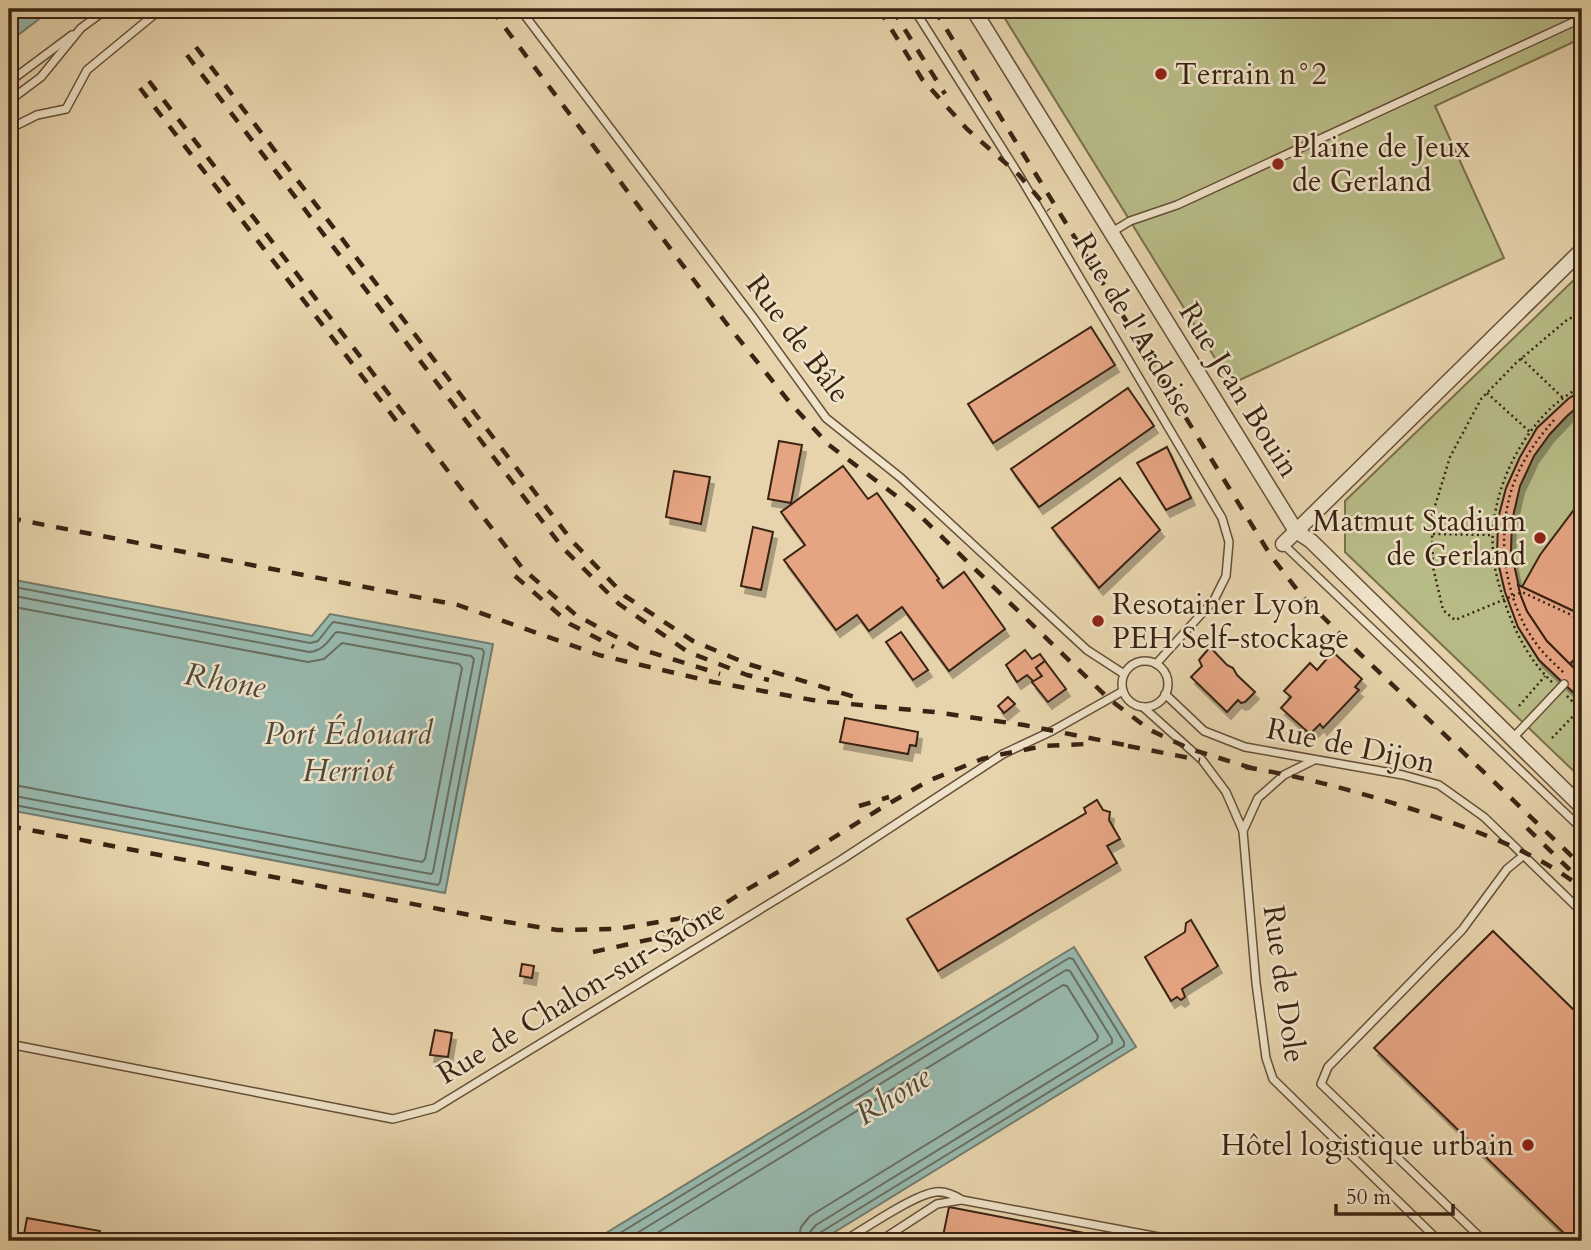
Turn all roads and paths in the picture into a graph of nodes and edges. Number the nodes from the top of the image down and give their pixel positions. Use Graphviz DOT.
graph roads {
  1 [pos="107,9"];
  2 [pos="161,9"];
  3 [pos="520,9"];
  4 [pos="914,9"];
  5 [pos="973,9"];
  6 [pos="1582,18"];
  7 [pos="81,28"];
  8 [pos="9,82"];
  9 [pos="9,102"];
  10 [pos="9,129"];
  11 [pos="1111,233"];
  12 [pos="1582,250"];
  13 [pos="1582,314"];
  14 [pos="1521,358"];
  15 [pos="1582,385"];
  16 [pos="1487,393"];
  17 [pos="1563,398"];
  18 [pos="1554,420"];
  19 [pos="1530,432"];
  20 [pos="1509,470"];
  21 [pos="1517,474"];
  22 [pos="1296,531"];
  23 [pos="1432,534"];
  24 [pos="1493,535"];
  25 [pos="1283,544"];
  26 [pos="1513,596"];
  27 [pos="1504,600"];
  28 [pos="1582,620"];
  29 [pos="1156,664"];
  30 [pos="1124,674"];
  31 [pos="1545,676"];
  32 [pos="1554,684"];
  33 [pos="1563,688"];
  34 [pos="1124,691"];
  35 [pos="1582,691"];
  36 [pos="1165,694"];
  37 [pos="1519,706"];
  38 [pos="1143,707"];
  39 [pos="1581,710"];
  40 [pos="1552,738"];
  41 [pos="1512,739"];
  42 [pos="1314,760"];
  43 [pos="1582,807"];
  44 [pos="1582,829"];
  45 [pos="1243,831"];
  46 [pos="1524,855"];
  47 [pos="1582,912"];
  48 [pos="9,1044"];
  49 [pos="962,1200"];
  50 [pos="844,1241"];
  51 [pos="880,1241"];
  52 [pos="1180,1241"];
  53 [pos="1439,1241"];
  54 [pos="1484,1241"];
  1 -- 7 [label="lane"];
  2 -- 10 [label="lane"];
  3 -- 30 [label="lane, Rue de Bâle"];
  4 -- 29 [label="lane, Rue de l'Ardoise"];
  5 -- 11 [label="street, Rue Jean Bouin"];
  6 -- 11 [label="lane"];
  7 -- 8 [label="lane"];
  7 -- 9 [label="lane"];
  11 -- 22 [label="street, Rue Jean Bouin"];
  12 -- 22 [label="street"];
  13 -- 14 [label="path"];
  14 -- 16 [label="path"];
  14 -- 17 [label="path"];
  15 -- 17 [label="path"];
  16 -- 19 [label="path"];
  16 -- 23 [label="path"];
  17 -- 19 [label="path"];
  18 -- 21 [label="path"];
  19 -- 20 [label="path"];
  20 -- 21 [label="path"];
  20 -- 24 [label="path"];
  21 -- 26 [label="path"];
  22 -- 25 [label="street"];
  22 -- 41 [label="street, Rue Jean Bouin"];
  23 -- 24 [label="path"];
  23 -- 27 [label="path"];
  24 -- 27 [label="path"];
  25 -- 44 [label="lane"];
  26 -- 27 [label="path"];
  26 -- 28 [label="path"];
  26 -- 35 [label="path"];
  27 -- 31 [label="path"];
  29 -- 30 [label="lane"];
  29 -- 36 [label="lane"];
  30 -- 34 [label="lane"];
  31 -- 32 [label="path"];
  31 -- 37 [label="path"];
  33 -- 39 [label="path"];
  33 -- 41 [label="lane"];
  34 -- 38 [label="lane"];
  34 -- 48 [label="lane, Rue de Chalon-sur-Saône"];
  36 -- 38 [label="lane"];
  36 -- 42 [label="lane, Rue de Dijon"];
  38 -- 45 [label="lane, Rue de Dole"];
  39 -- 40 [label="path"];
  41 -- 43 [label="street, Rue Jean Bouin"];
  42 -- 45 [label="lane, Rue de Dole"];
  42 -- 46 [label="lane, Rue de Dijon"];
  45 -- 53 [label="lane, Rue de Dole"];
  46 -- 47 [label="lane, Rue de Dijon"];
  46 -- 54 [label="lane"];
  49 -- 50 [label="lane"];
  49 -- 51 [label="lane"];
  49 -- 52 [label="lane"];
}
